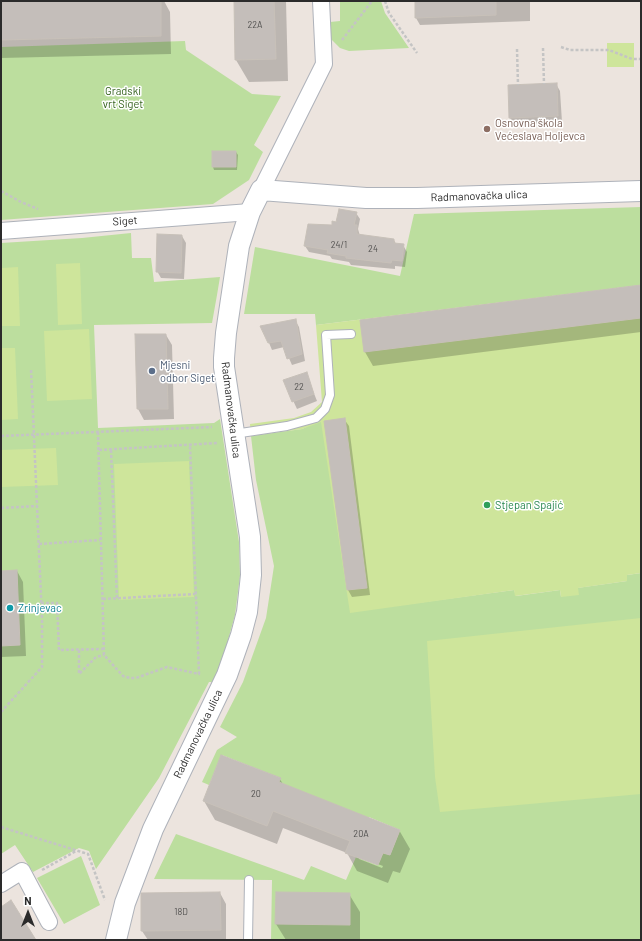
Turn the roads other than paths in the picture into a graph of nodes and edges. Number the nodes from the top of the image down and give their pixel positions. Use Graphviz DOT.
graph roads {
  1 [pos="321,1"];
  2 [pos="261,190"];
  3 [pos="641,191"];
  4 [pos="250,212"];
  5 [pos="1,231"];
  6 [pos="352,334"];
  7 [pos="223,433"];
  8 [pos="249,880"];
  9 [pos="1,884"];
  10 [pos="49,922"];
  11 [pos="116,940"];
  12 [pos="248,940"];
  1 -- 2 [label="street"];
  2 -- 3 [label="street, Radmanovačka ulica"];
  2 -- 4 [label="street, Radmanovačka ulica"];
  4 -- 5 [label="street, Siget"];
  4 -- 7 [label="street, Radmanovačka ulica"];
  6 -- 7 [label="lane"];
  7 -- 11 [label="street, Radmanovačka ulica"];
  8 -- 12 [label="lane"];
  9 -- 10 [label="street"];
}
